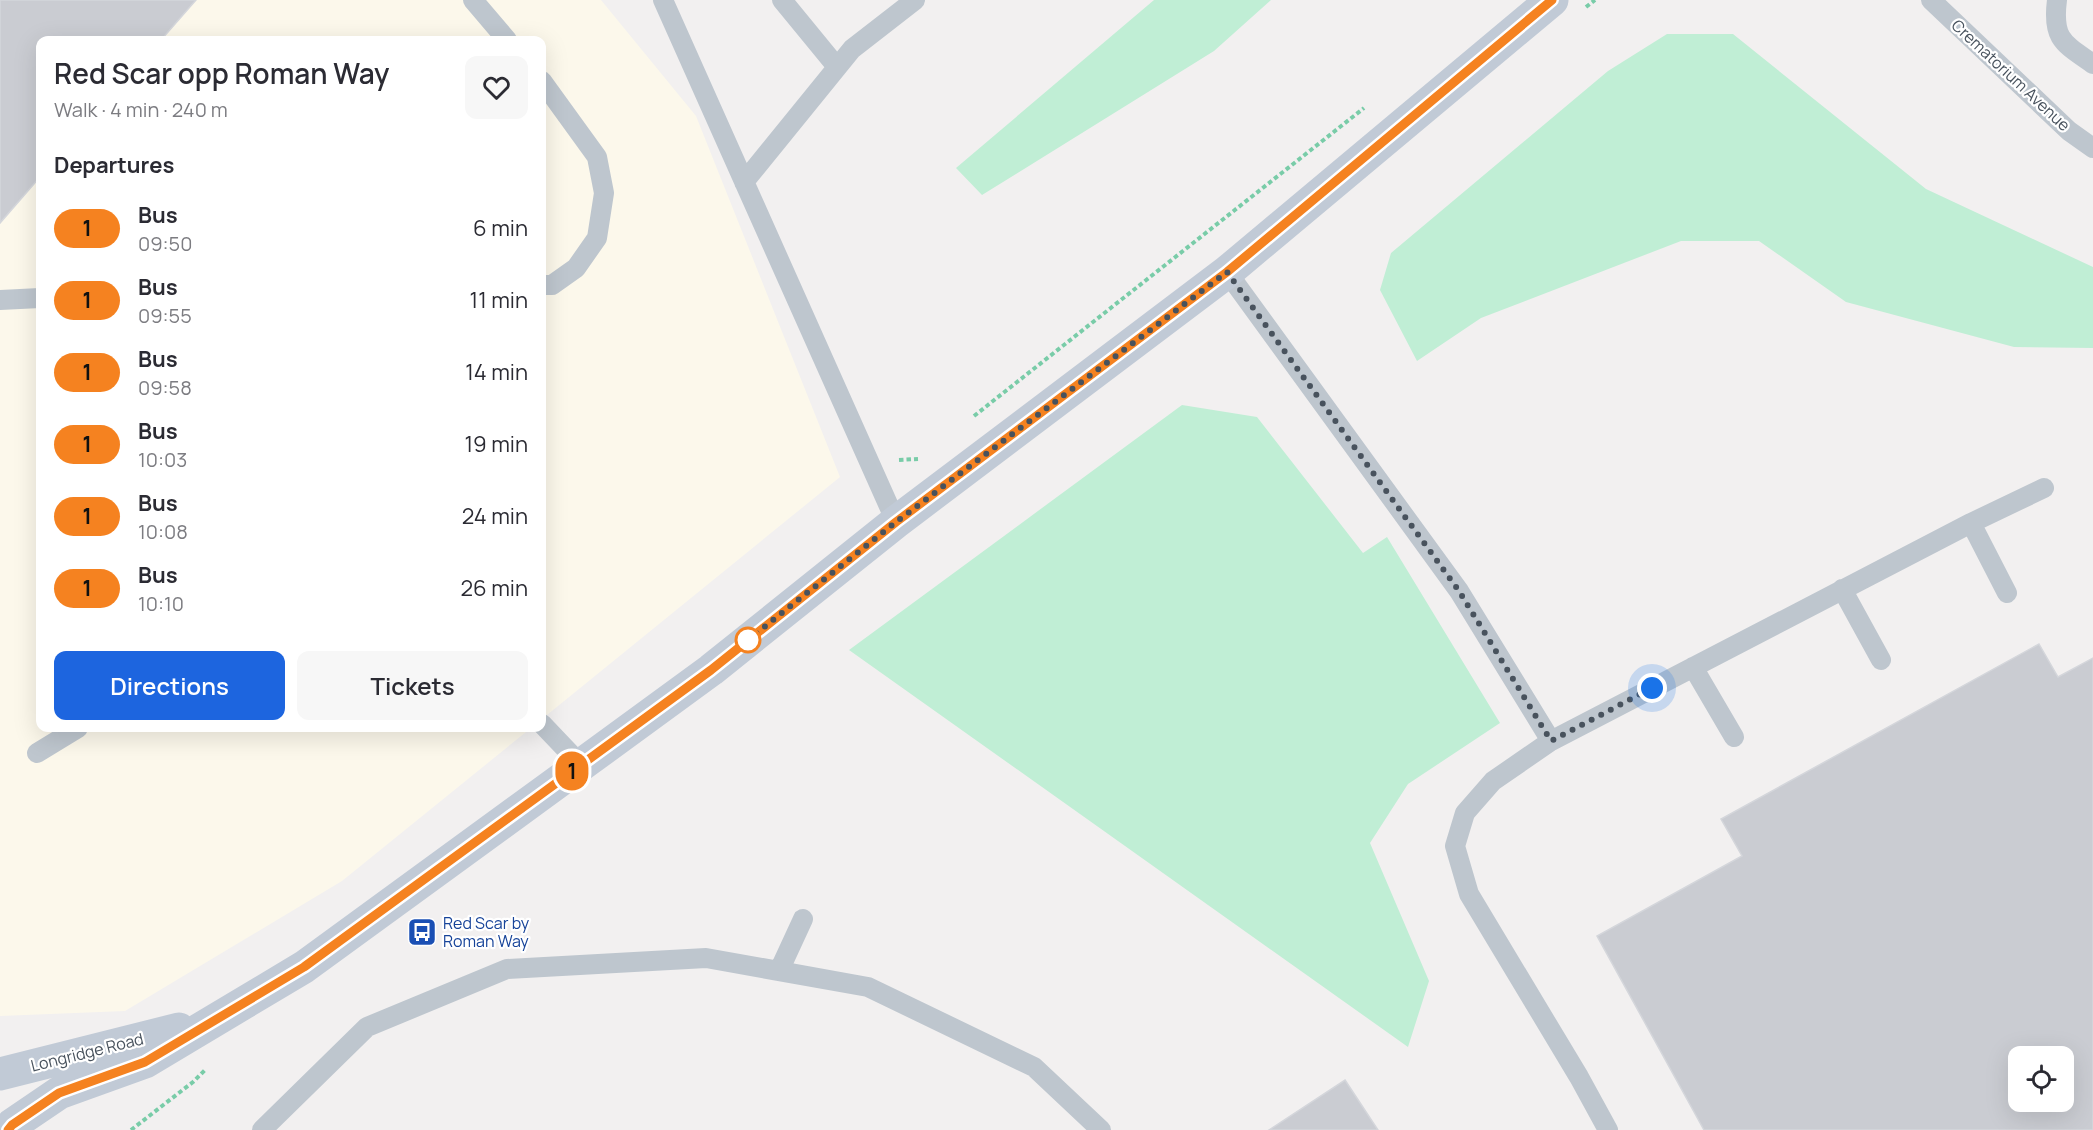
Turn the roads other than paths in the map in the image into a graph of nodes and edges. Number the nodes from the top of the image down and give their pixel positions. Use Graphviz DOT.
graph roads {
  1 [pos="473,0"];
  2 [pos="663,0"];
  3 [pos="782,0"];
  4 [pos="915,0"];
  5 [pos="1552,0"];
  6 [pos="1931,0"];
  7 [pos="2057,0"];
  8 [pos="504,36"];
  9 [pos="2093,64"];
  10 [pos="837,67"];
  11 [pos="546,87"];
  12 [pos="2093,148"];
  13 [pos="744,182"];
  14 [pos="1227,272"];
  15 [pos="546,285"];
  16 [pos="36,298"];
  17 [pos="0,300"];
  18 [pos="2044,488"];
  19 [pos="896,522"];
  20 [pos="1971,523"];
  21 [pos="1842,590"];
  22 [pos="2007,593"];
  23 [pos="1881,660"];
  24 [pos="1693,667"];
  25 [pos="546,728"];
  26 [pos="71,732"];
  27 [pos="1734,737"];
  28 [pos="1551,741"];
  29 [pos="37,753"];
  30 [pos="581,765"];
  31 [pos="803,919"];
  32 [pos="779,971"];
  33 [pos="210,1022"];
  34 [pos="0,1074"];
  35 [pos="9,1130"];
  36 [pos="262,1130"];
  37 [pos="1101,1130"];
  38 [pos="1608,1130"];
  1 -- 8 [label="lane"];
  2 -- 13 [label="lane"];
  3 -- 10 [label="lane"];
  4 -- 10 [label="lane"];
  5 -- 14 [label="main road, Longridge Road"];
  6 -- 12 [label="lane, Crematorium Avenue"];
  7 -- 9 [label="lane"];
  10 -- 13 [label="lane"];
  11 -- 15 [label="lane"];
  13 -- 19 [label="lane"];
  14 -- 19 [label="main road, Longridge Road"];
  14 -- 28 [label="lane"];
  16 -- 17 [label="lane"];
  18 -- 20 [label="lane"];
  19 -- 30 [label="main road, Longridge Road"];
  20 -- 21 [label="lane"];
  20 -- 22 [label="lane"];
  21 -- 23 [label="lane"];
  21 -- 24 [label="lane"];
  24 -- 27 [label="lane"];
  24 -- 28 [label="lane"];
  25 -- 30 [label="lane"];
  26 -- 29 [label="lane"];
  28 -- 38 [label="lane"];
  30 -- 33 [label="main road, Longridge Road"];
  31 -- 32 [label="lane"];
  32 -- 36 [label="lane"];
  32 -- 37 [label="lane"];
  33 -- 34 [label="main road, Longridge Road"];
  33 -- 35 [label="main road, Longridge Road"];
}
